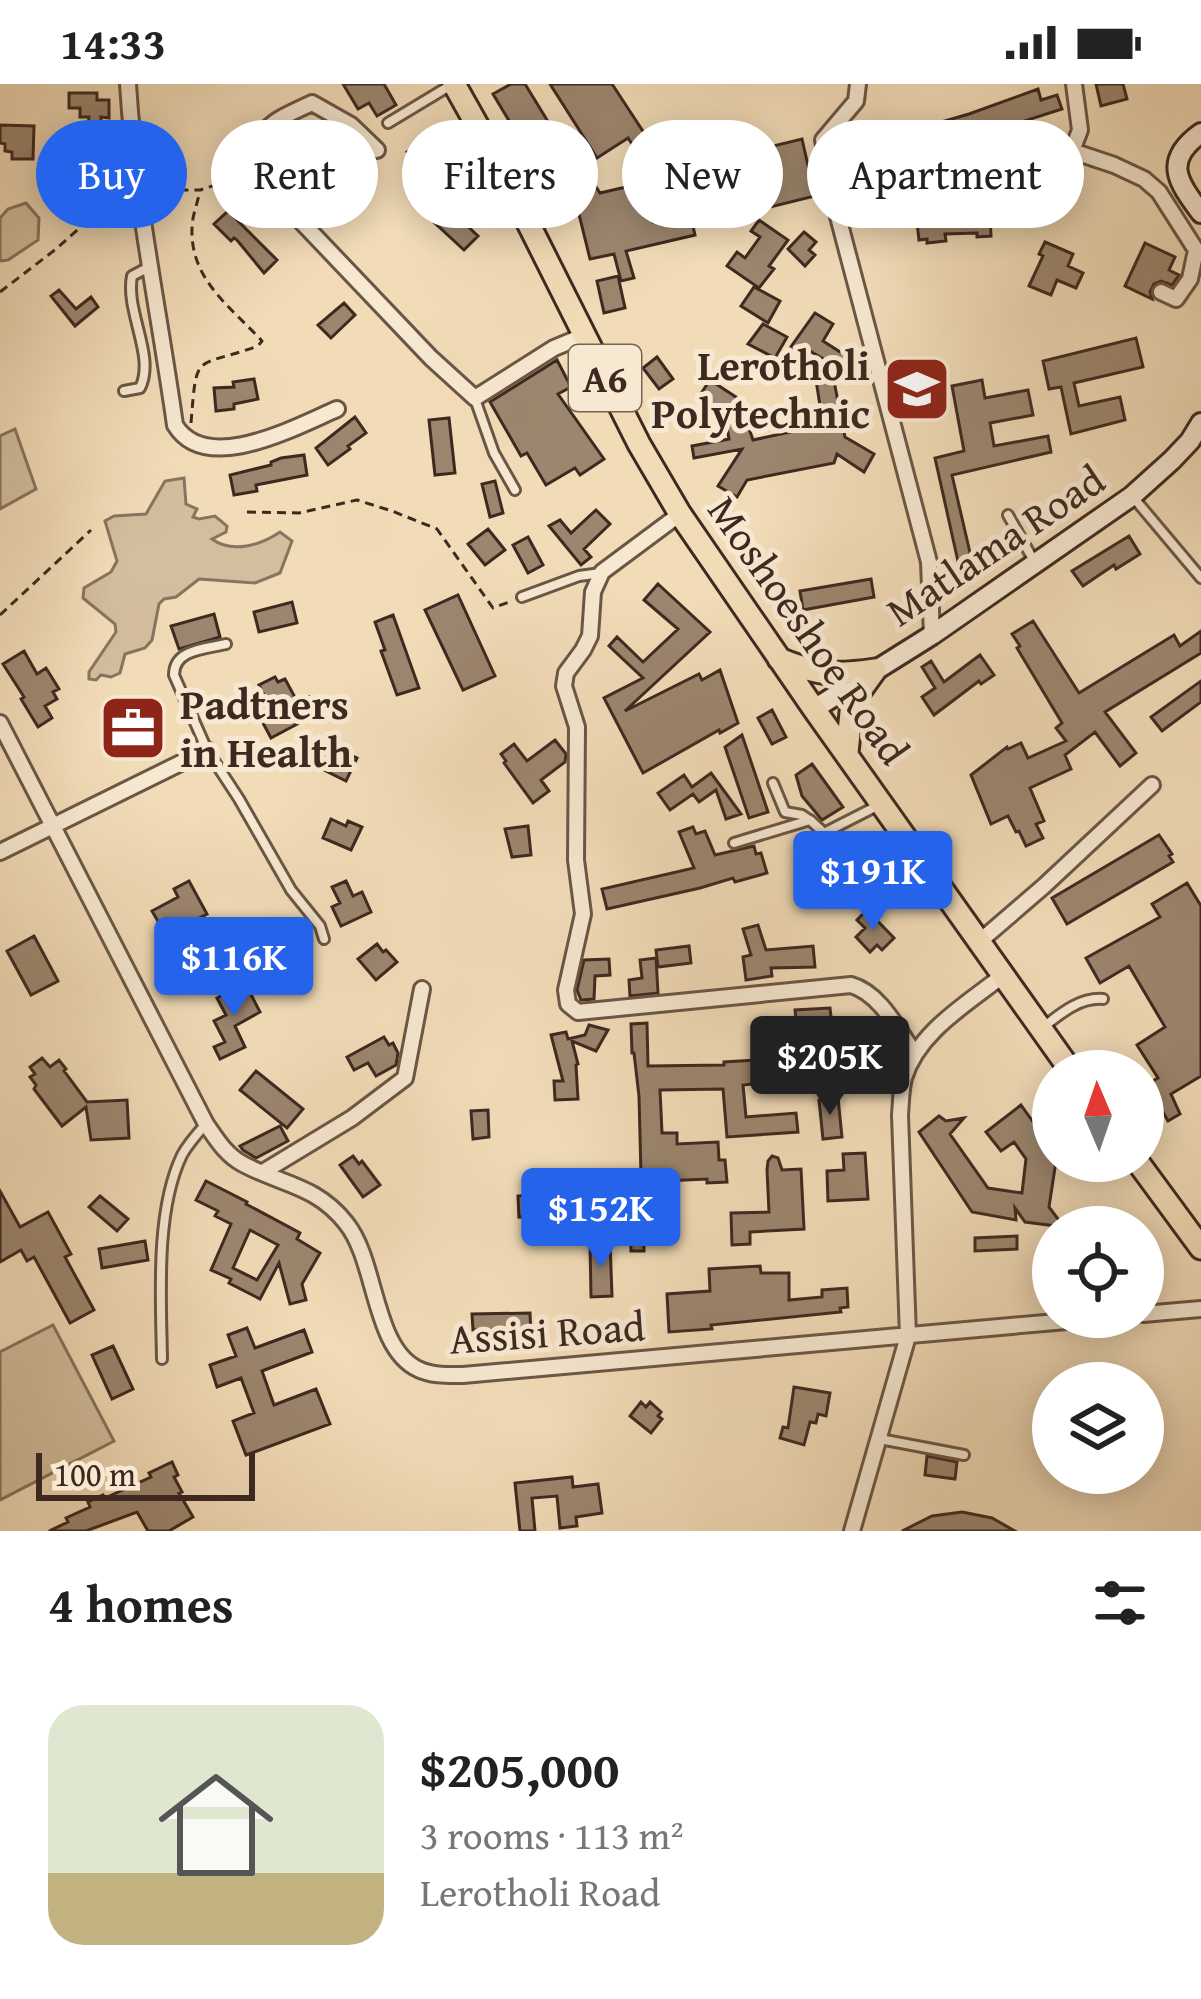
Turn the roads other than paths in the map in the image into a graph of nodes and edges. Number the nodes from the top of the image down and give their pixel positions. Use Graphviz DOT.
graph roads {
  1 [pos="128,84"];
  2 [pos="453,84"];
  3 [pos="858,84"];
  4 [pos="1074,84"];
  5 [pos="275,120"];
  6 [pos="342,120"];
  7 [pos="840,120"];
  8 [pos="1079,120"];
  9 [pos="388,123"];
  10 [pos="1201,133"];
  11 [pos="1084,155"];
  12 [pos="1201,213"];
  13 [pos="307,228"];
  14 [pos="841,228"];
  15 [pos="150,266"];
  16 [pos="1161,292"];
  17 [pos="583,336"];
  18 [pos="124,391"];
  19 [pos="475,398"];
  20 [pos="337,410"];
  21 [pos="1201,423"];
  22 [pos="515,490"];
  23 [pos="1132,496"];
  24 [pos="680,514"];
  25 [pos="1008,515"];
  26 [pos="1036,565"];
  27 [pos="602,572"];
  28 [pos="1201,578"];
  29 [pos="522,597"];
  30 [pos="932,634"];
  31 [pos="226,644"];
  32 [pos="779,658"];
  33 [pos="875,670"];
  34 [pos="814,709"];
  35 [pos="0,723"];
  36 [pos="207,750"];
  37 [pos="847,754"];
  38 [pos="773,784"];
  39 [pos="1152,785"];
  40 [pos="882,804"];
  41 [pos="810,820"];
  42 [pos="52,824"];
  43 [pos="734,842"];
  44 [pos="0,852"];
  45 [pos="324,938"];
  46 [pos="980,942"];
  47 [pos="1002,976"];
  48 [pos="422,989"];
  49 [pos="1102,999"];
  50 [pos="1041,1029"];
  51 [pos="1056,1050"];
  52 [pos="915,1054"];
  53 [pos="206,1124"];
  54 [pos="263,1172"];
  55 [pos="1152,1182"];
  56 [pos="1201,1248"];
  57 [pos="1201,1309"];
  58 [pos="1164,1312"];
  59 [pos="1032,1324"];
  60 [pos="908,1336"];
  61 [pos="162,1359"];
  62 [pos="879,1438"];
  63 [pos="964,1455"];
  64 [pos="852,1531"];
  1 -- 15 [label="street"];
  2 -- 9 [label="lane"];
  2 -- 17 [label="main road, Moshoeshoe Road / A6"];
  3 -- 7 [label="street"];
  4 -- 8 [label="street"];
  5 -- 6 [label="street"];
  10 -- 12 [label="street"];
  11 -- 16 [label="street"];
  13 -- 19 [label="street"];
  14 -- 30 [label="street"];
  15 -- 18 [label="lane"];
  15 -- 20 [label="street"];
  17 -- 19 [label="street"];
  17 -- 24 [label="main road, Moshoeshoe Road / A6"];
  19 -- 22 [label="lane"];
  21 -- 23 [label="street, Matlama Road"];
  23 -- 26 [label="street, Matlama Road"];
  23 -- 28 [label="lane"];
  24 -- 27 [label="street"];
  24 -- 32 [label="main road, Moshoeshoe Road / A6"];
  25 -- 26 [label="lane"];
  26 -- 30 [label="street, Matlama Road"];
  27 -- 29 [label="lane"];
  27 -- 52 [label="street"];
  30 -- 33 [label="street, Matlama Road"];
  31 -- 36 [label="lane"];
  32 -- 33 [label="main road"];
  32 -- 34 [label="main road, Moshoeshoe Road / A6"];
  33 -- 34 [label="street, Matlama Road"];
  33 -- 37 [label="main road"];
  34 -- 37 [label="main road, Moshoeshoe Road / A6"];
  35 -- 42 [label="street, Assisi Road"];
  36 -- 42 [label="street"];
  36 -- 45 [label="lane"];
  37 -- 40 [label="main road, Moshoeshoe Road / A6"];
  38 -- 41 [label="lane"];
  39 -- 46 [label="street"];
  40 -- 41 [label="lane"];
  40 -- 46 [label="main road, Moshoeshoe Road / A6"];
  41 -- 43 [label="lane"];
  42 -- 44 [label="street"];
  42 -- 53 [label="street, Assisi Road"];
  46 -- 47 [label="main road, Moshoeshoe Road / A6"];
  47 -- 50 [label="main road, Moshoeshoe Road / A6"];
  47 -- 52 [label="street"];
  48 -- 54 [label="street"];
  49 -- 50 [label="lane"];
  50 -- 51 [label="main road, Moshoeshoe Road / A6"];
  52 -- 60 [label="street"];
  53 -- 54 [label="street, Assisi Road"];
  53 -- 61 [label="lane"];
  54 -- 60 [label="street, Assisi Road"];
  55 -- 56 [label="main road"];
  57 -- 58 [label="street"];
  59 -- 60 [label="street, Assisi Road"];
  60 -- 62 [label="street"];
  62 -- 63 [label="lane"];
  62 -- 64 [label="street"];
}
